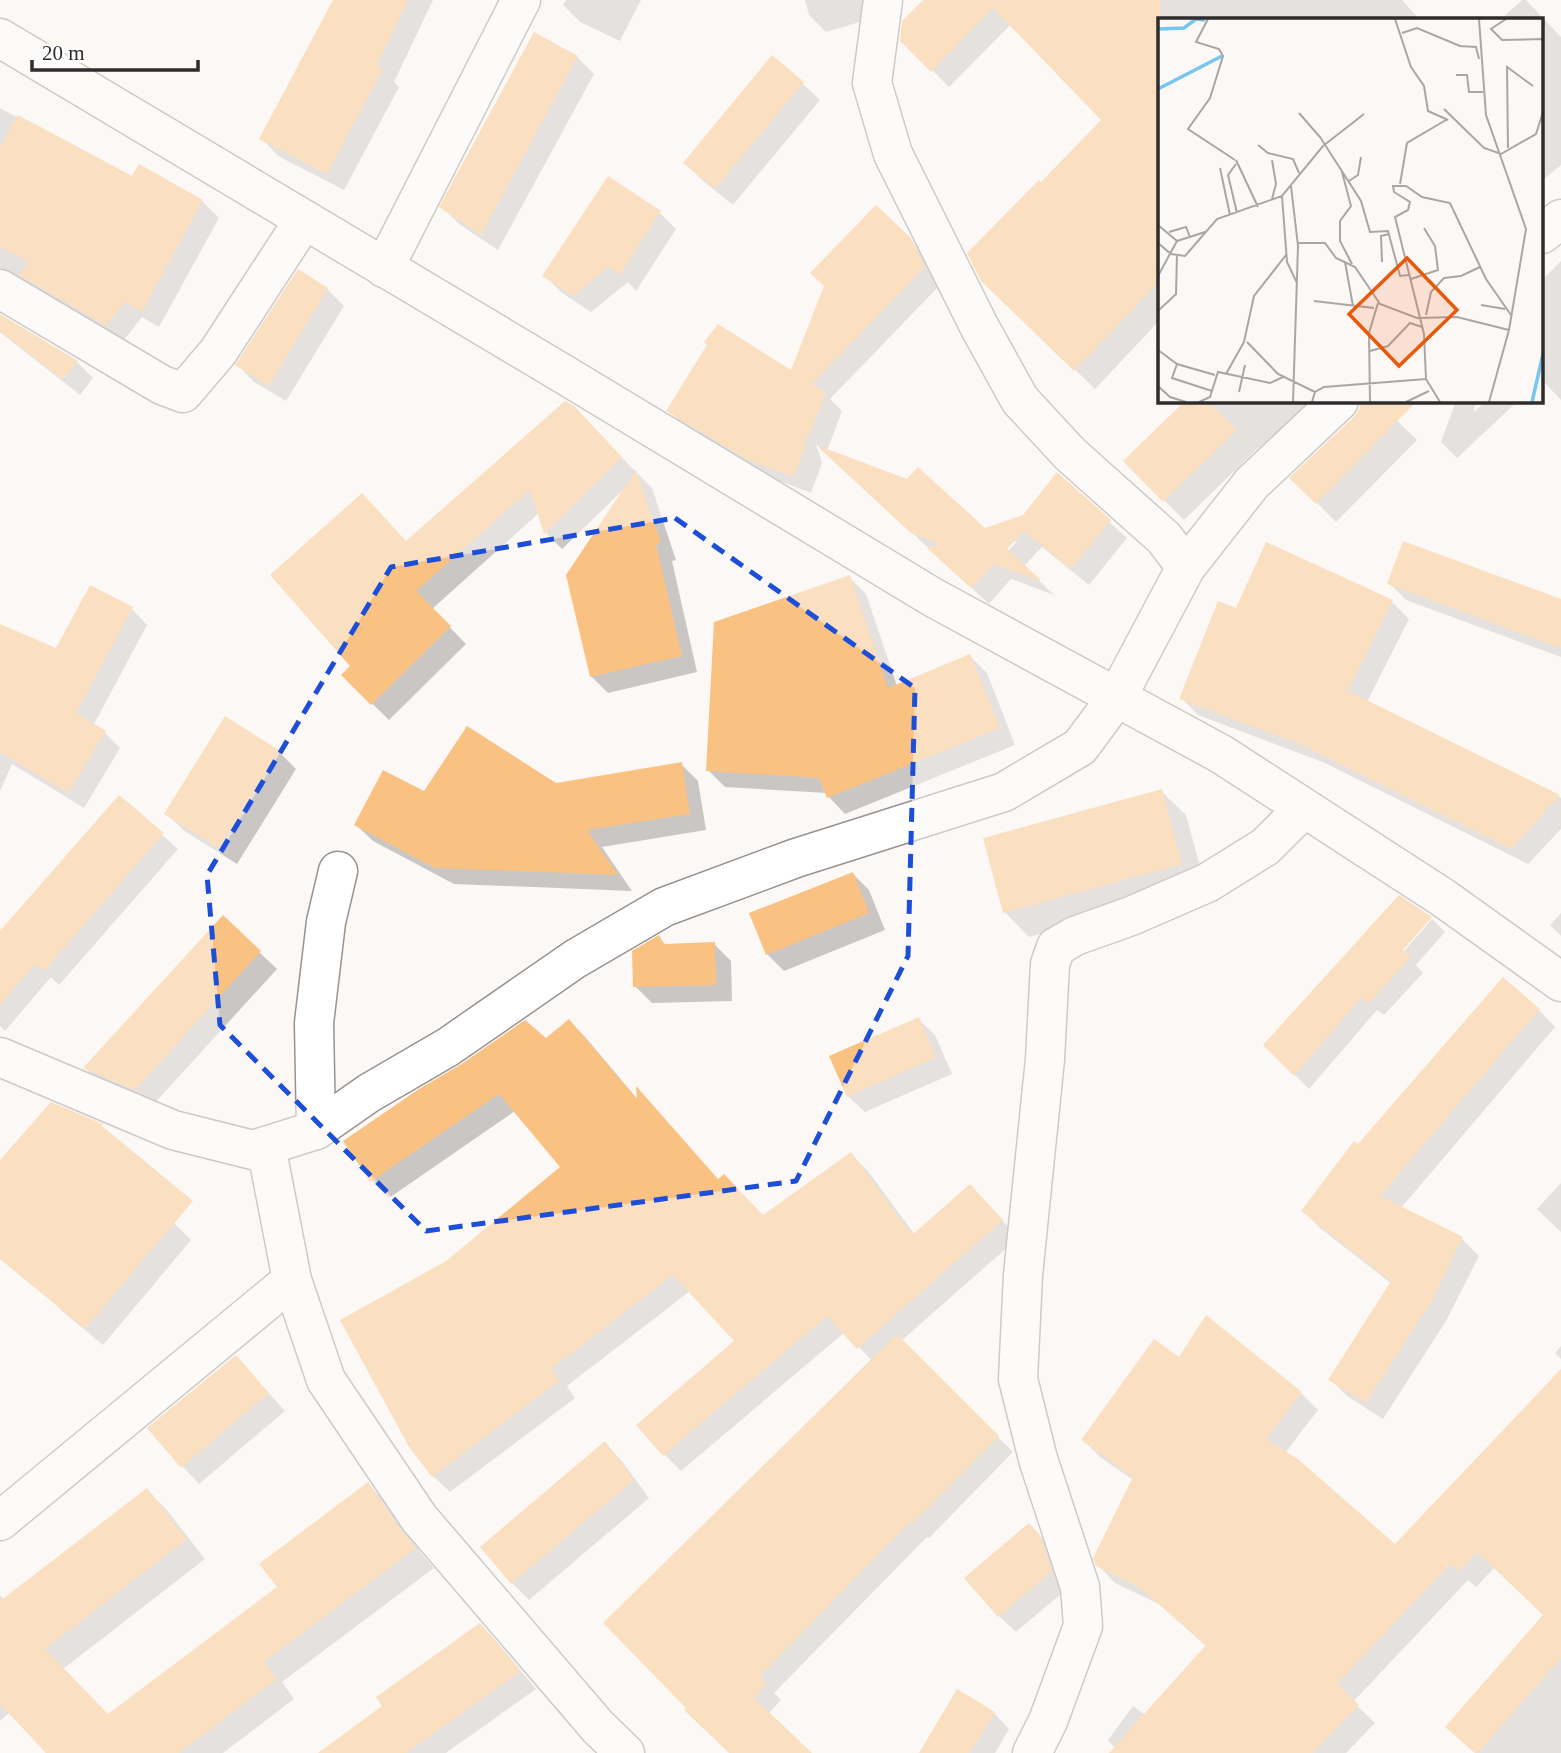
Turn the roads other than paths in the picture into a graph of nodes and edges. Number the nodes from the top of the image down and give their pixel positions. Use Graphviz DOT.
graph roads {
  1 [pos="521,0"];
  2 [pos="883,0"];
  3 [pos="0,38"];
  4 [pos="1561,219"];
  5 [pos="304,220"];
  6 [pos="1544,232"];
  7 [pos="384,268"];
  8 [pos="0,289"];
  9 [pos="1338,402"];
  10 [pos="1185,567"];
  11 [pos="1117,697"];
  12 [pos="1304,808"];
  13 [pos="338,872"];
  14 [pos="1561,982"];
  15 [pos="0,1057"];
  16 [pos="316,1130"];
  17 [pos="266,1146"];
  18 [pos="292,1280"];
  19 [pos="0,1521"];
  20 [pos="625,1753"];
  21 [pos="1032,1753"];
  1 -- 7 [label="street"];
  2 -- 10 [label="street"];
  3 -- 5 [label="street"];
  4 -- 6 [label="street"];
  5 -- 7 [label="street"];
  5 -- 8 [label="street"];
  7 -- 11 [label="street"];
  9 -- 10 [label="street"];
  10 -- 11 [label="street"];
  11 -- 12 [label="street"];
  11 -- 16 [label="street"];
  12 -- 14 [label="street"];
  12 -- 21 [label="street"];
  13 -- 16 [label="street"];
  15 -- 17 [label="street"];
  16 -- 17 [label="street"];
  17 -- 18 [label="street"];
  18 -- 19 [label="street"];
  18 -- 20 [label="street"];
}
